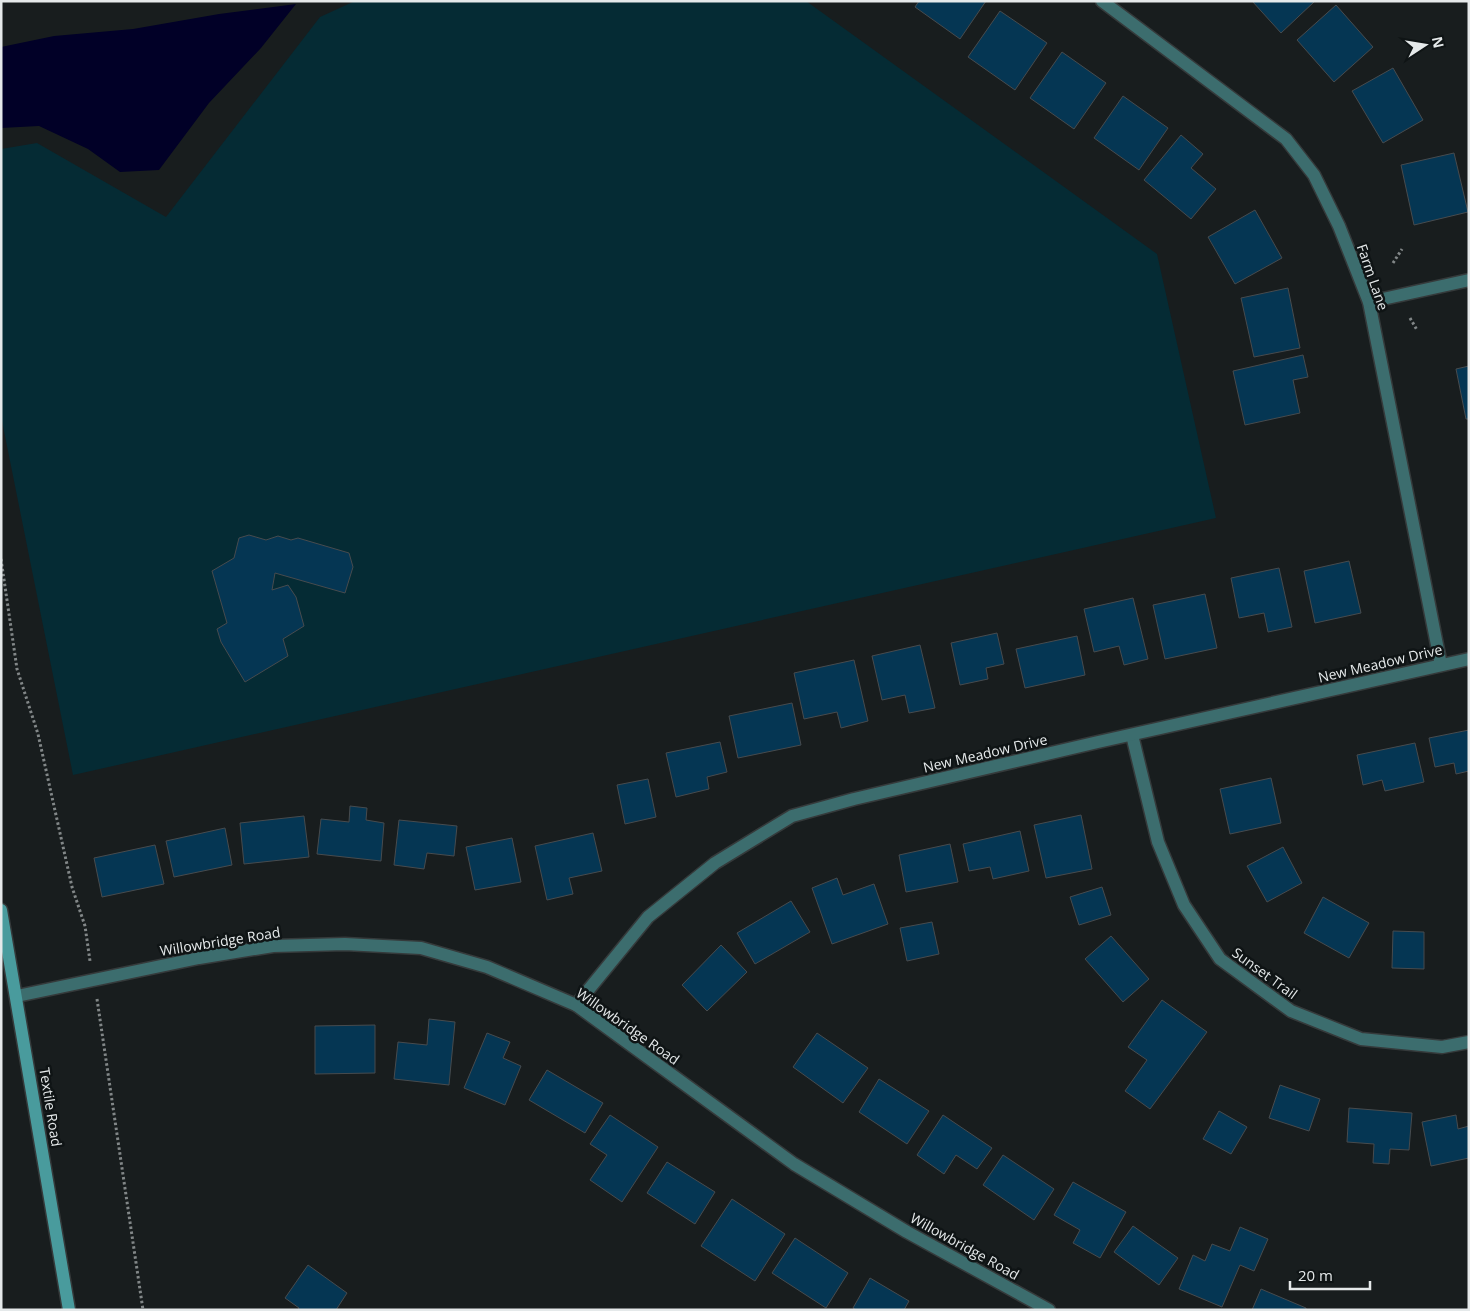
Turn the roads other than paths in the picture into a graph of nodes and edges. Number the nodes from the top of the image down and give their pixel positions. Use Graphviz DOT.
graph roads {
  1 [pos="1102,1"];
  2 [pos="1469,280"];
  3 [pos="1369,302"];
  4 [pos="1469,659"];
  5 [pos="1441,665"];
  6 [pos="1132,735"];
  7 [pos="1,910"];
  8 [pos="17,996"];
  9 [pos="576,1005"];
  10 [pos="1469,1042"];
  11 [pos="69,1310"];
  12 [pos="1049,1310"];
  1 -- 3 [label="street, Farm Lane"];
  2 -- 3 [label="street"];
  3 -- 5 [label="street, Farm Lane"];
  4 -- 5 [label="street, New Meadow Drive"];
  5 -- 6 [label="street, New Meadow Drive"];
  6 -- 9 [label="street, New Meadow Drive"];
  6 -- 10 [label="street, Sunset Trail"];
  7 -- 8 [label="main road, Textile Road"];
  8 -- 9 [label="street, Willowbridge Road"];
  8 -- 11 [label="main road, Textile Road"];
  9 -- 12 [label="street, Willowbridge Road"];
}
